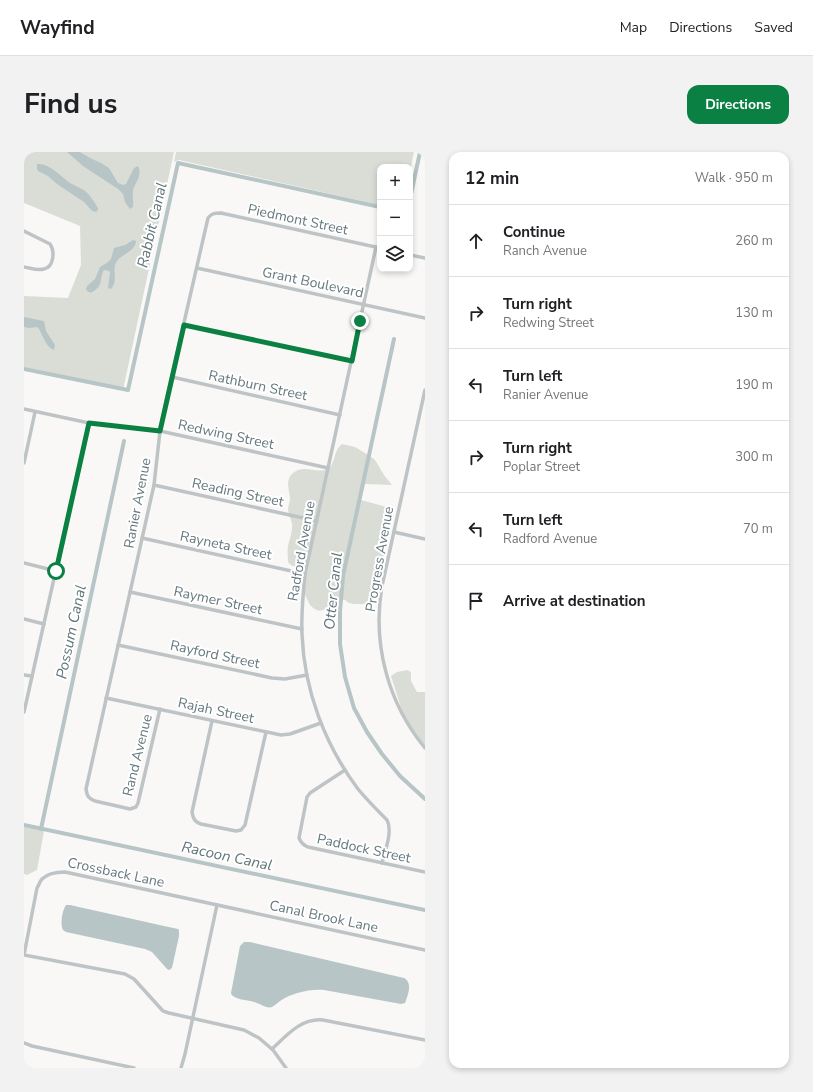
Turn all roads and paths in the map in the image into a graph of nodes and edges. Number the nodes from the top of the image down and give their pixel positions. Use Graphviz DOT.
graph roads {
  1 [pos="211,214"];
  2 [pos="24,231"];
  3 [pos="377,248"];
  4 [pos="377,252"];
  5 [pos="413,256"];
  6 [pos="425,258"];
  7 [pos="24,267"];
  8 [pos="197,268"];
  9 [pos="364,304"];
  10 [pos="425,318"];
  11 [pos="184,325"];
  12 [pos="352,361"];
  13 [pos="172,377"];
  14 [pos="425,390"];
  15 [pos="24,409"];
  16 [pos="35,412"];
  17 [pos="340,414"];
  18 [pos="89,423"];
  19 [pos="160,431"];
  20 [pos="24,463"];
  21 [pos="328,468"];
  22 [pos="154,485"];
  23 [pos="317,521"];
  24 [pos="394,532"];
  25 [pos="142,538"];
  26 [pos="425,539"];
  27 [pos="24,564"];
  28 [pos="56,571"];
  29 [pos="305,574"];
  30 [pos="130,592"];
  31 [pos="24,619"];
  32 [pos="44,624"];
  33 [pos="302,629"];
  34 [pos="118,645"];
  35 [pos="24,675"];
  36 [pos="307,675"];
  37 [pos="32,676"];
  38 [pos="106,698"];
  39 [pos="160,709"];
  40 [pos="24,712"];
  41 [pos="212,721"];
  42 [pos="321,723"];
  43 [pos="266,732"];
  44 [pos="425,748"];
  45 [pos="345,770"];
  46 [pos="136,806"];
  47 [pos="382,863"];
  48 [pos="425,872"];
  49 [pos="218,905"];
  50 [pos="425,950"];
  51 [pos="24,955"];
  52 [pos="193,1018"];
  53 [pos="425,1040"];
  54 [pos="24,1043"];
  55 [pos="272,1049"];
  56 [pos="425,1064"];
  57 [pos="134,1068"];
  58 [pos="181,1068"];
  59 [pos="286,1068"];
  60 [pos="424,1068"];
  1 -- 3 [label="street, Piedmont Street"];
  1 -- 8 [label="street, Ranier Avenue"];
  2 -- 7 [label="street"];
  4 -- 9 [label="street, Radford Avenue"];
  5 -- 6 [label="street"];
  8 -- 9 [label="street, Grant Boulevard"];
  8 -- 11 [label="street, Ranier Avenue"];
  9 -- 10 [label="street, Grant Boulevard"];
  9 -- 12 [label="street, Radford Avenue"];
  11 -- 12 [label="street"];
  11 -- 13 [label="street, Ranier Avenue"];
  12 -- 17 [label="street, Radford Avenue"];
  13 -- 17 [label="street, Rathburn Street"];
  13 -- 19 [label="street, Ranier Avenue"];
  14 -- 24 [label="street, Progress Avenue"];
  15 -- 16 [label="street, Redwing Street"];
  16 -- 18 [label="street, Redwing Street"];
  16 -- 20 [label="street"];
  17 -- 21 [label="street, Radford Avenue"];
  18 -- 19 [label="street, Redwing Street"];
  18 -- 28 [label="street"];
  19 -- 21 [label="street, Redwing Street"];
  19 -- 22 [label="street, Ranier Avenue"];
  21 -- 23 [label="street, Radford Avenue"];
  22 -- 23 [label="street, Reading Street"];
  22 -- 25 [label="street, Ranier Avenue"];
  23 -- 29 [label="street, Radford Avenue"];
  24 -- 26 [label="street"];
  24 -- 44 [label="street, Progress Avenue"];
  25 -- 29 [label="street, Rayneta Street"];
  25 -- 30 [label="street, Ranier Avenue"];
  27 -- 28 [label="street"];
  28 -- 32 [label="street"];
  29 -- 33 [label="street, Radford Avenue"];
  30 -- 33 [label="street, Raymer Street"];
  30 -- 34 [label="street, Ranier Avenue"];
  31 -- 32 [label="street"];
  32 -- 37 [label="street"];
  33 -- 36 [label="street, Radford Avenue"];
  34 -- 36 [label="street, Rayford Street"];
  34 -- 38 [label="street, Ranier Avenue"];
  35 -- 37 [label="street"];
  36 -- 42 [label="street, Radford Avenue"];
  37 -- 40 [label="street"];
  38 -- 39 [label="street, Rajah Street"];
  38 -- 46 [label="street, Ranier Avenue"];
  39 -- 41 [label="street, Rajah Street"];
  39 -- 46 [label="street, Rand Avenue"];
  41 -- 43 [label="street, Rajah Street"];
  41 -- 43 [label="street"];
  42 -- 43 [label="street, Rajah Street"];
  42 -- 45 [label="street, Radford Avenue"];
  45 -- 47 [label="street, Radford Avenue"];
  45 -- 47 [label="street, Paddock Street"];
  47 -- 48 [label="street, Paddock Street"];
  49 -- 50 [label="street, Canal Brook Lane"];
  49 -- 51 [label="street, Crossback Lane"];
  49 -- 52 [label="street"];
  51 -- 52 [label="street"];
  52 -- 55 [label="street"];
  52 -- 58 [label="street"];
  53 -- 55 [label="street"];
  54 -- 57 [label="street"];
  55 -- 59 [label="street"];
  56 -- 60 [label="street"];
}
